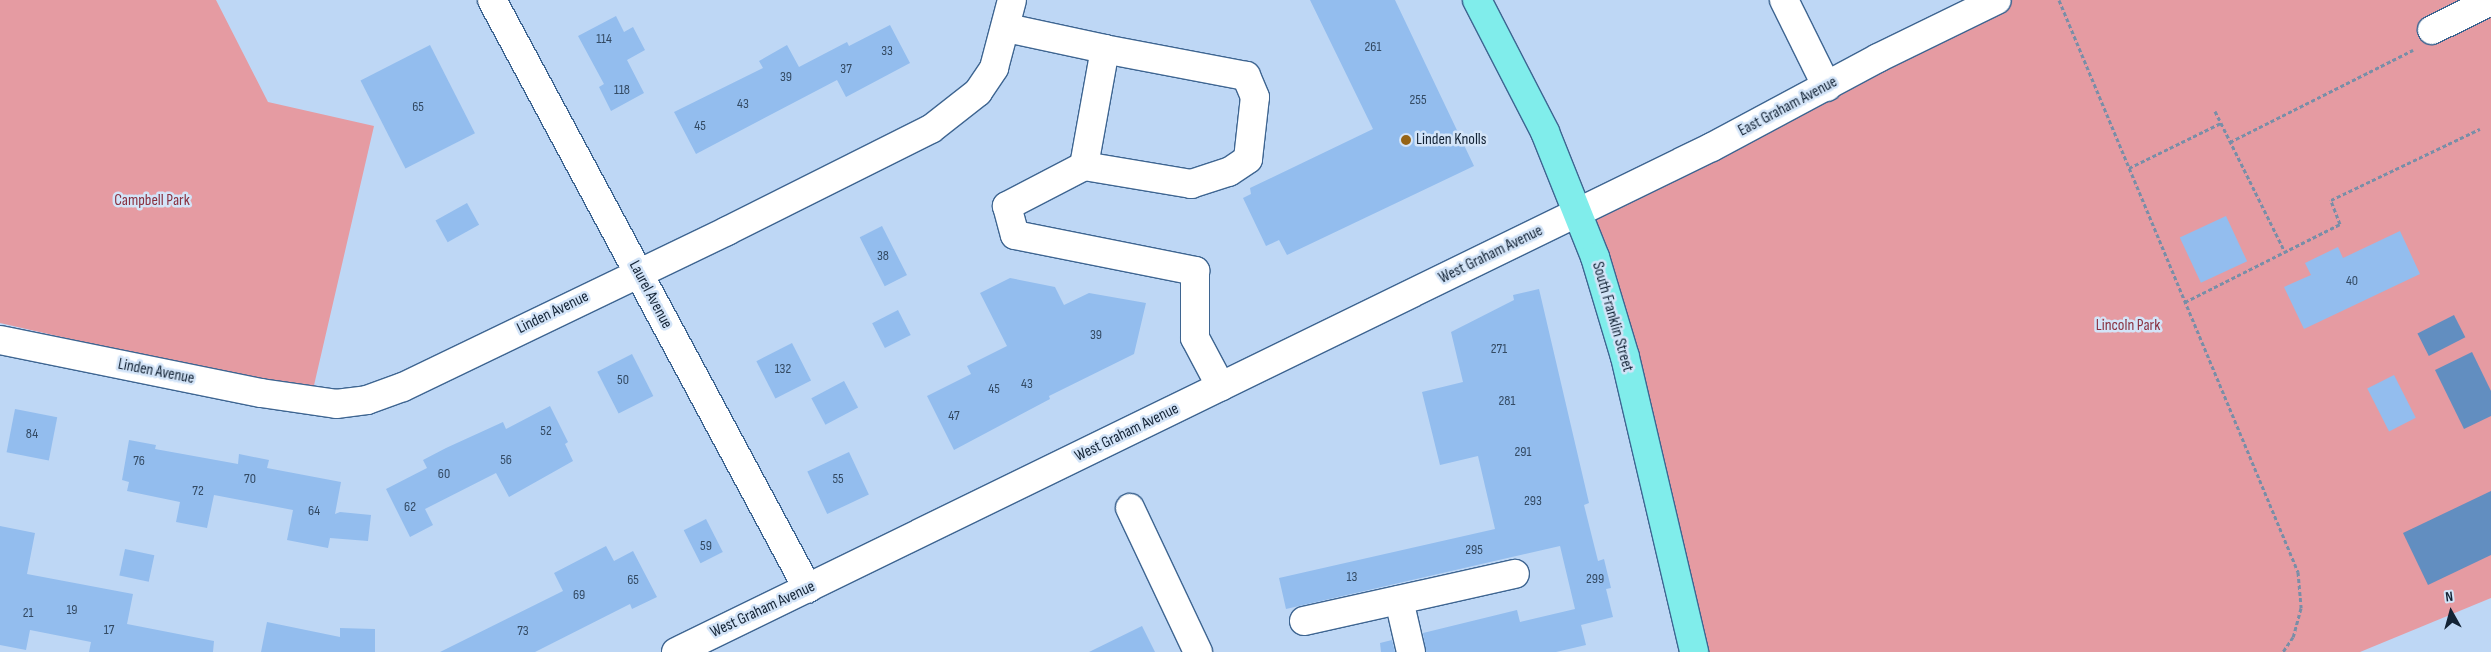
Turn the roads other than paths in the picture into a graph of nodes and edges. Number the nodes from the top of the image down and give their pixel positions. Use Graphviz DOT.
graph roads {
  1 [pos="492,0"];
  2 [pos="1012,0"];
  3 [pos="1477,0"];
  4 [pos="1784,0"];
  5 [pos="1998,0"];
  6 [pos="2491,1"];
  7 [pos="1007,28"];
  8 [pos="2426,38"];
  9 [pos="1106,49"];
  10 [pos="1827,87"];
  11 [pos="1084,166"];
  12 [pos="1578,212"];
  13 [pos="638,272"];
  14 [pos="0,340"];
  15 [pos="1221,387"];
  16 [pos="1130,508"];
  17 [pos="1515,574"];
  18 [pos="808,589"];
  19 [pos="1399,600"];
  20 [pos="1304,621"];
  21 [pos="676,652"];
  22 [pos="1198,652"];
  23 [pos="1410,652"];
  24 [pos="1694,652"];
  1 -- 13 [label="street, Laurel Avenue"];
  2 -- 7 [label="street, Linden Avenue"];
  3 -- 12 [label="main road, South Franklin Street"];
  4 -- 10 [label="street"];
  5 -- 10 [label="street, East Graham Avenue"];
  6 -- 8 [label="street"];
  7 -- 9 [label="street"];
  7 -- 13 [label="street, Linden Avenue"];
  9 -- 11 [label="street"];
  9 -- 11 [label="street"];
  10 -- 12 [label="street, East Graham Avenue"];
  11 -- 15 [label="street"];
  12 -- 15 [label="street, West Graham Avenue"];
  12 -- 24 [label="main road, South Franklin Street"];
  13 -- 14 [label="street, Linden Avenue"];
  13 -- 18 [label="street, Laurel Avenue"];
  15 -- 18 [label="street, West Graham Avenue"];
  16 -- 22 [label="street"];
  17 -- 19 [label="street"];
  18 -- 21 [label="street, West Graham Avenue"];
  19 -- 20 [label="street"];
  19 -- 23 [label="street"];
}
